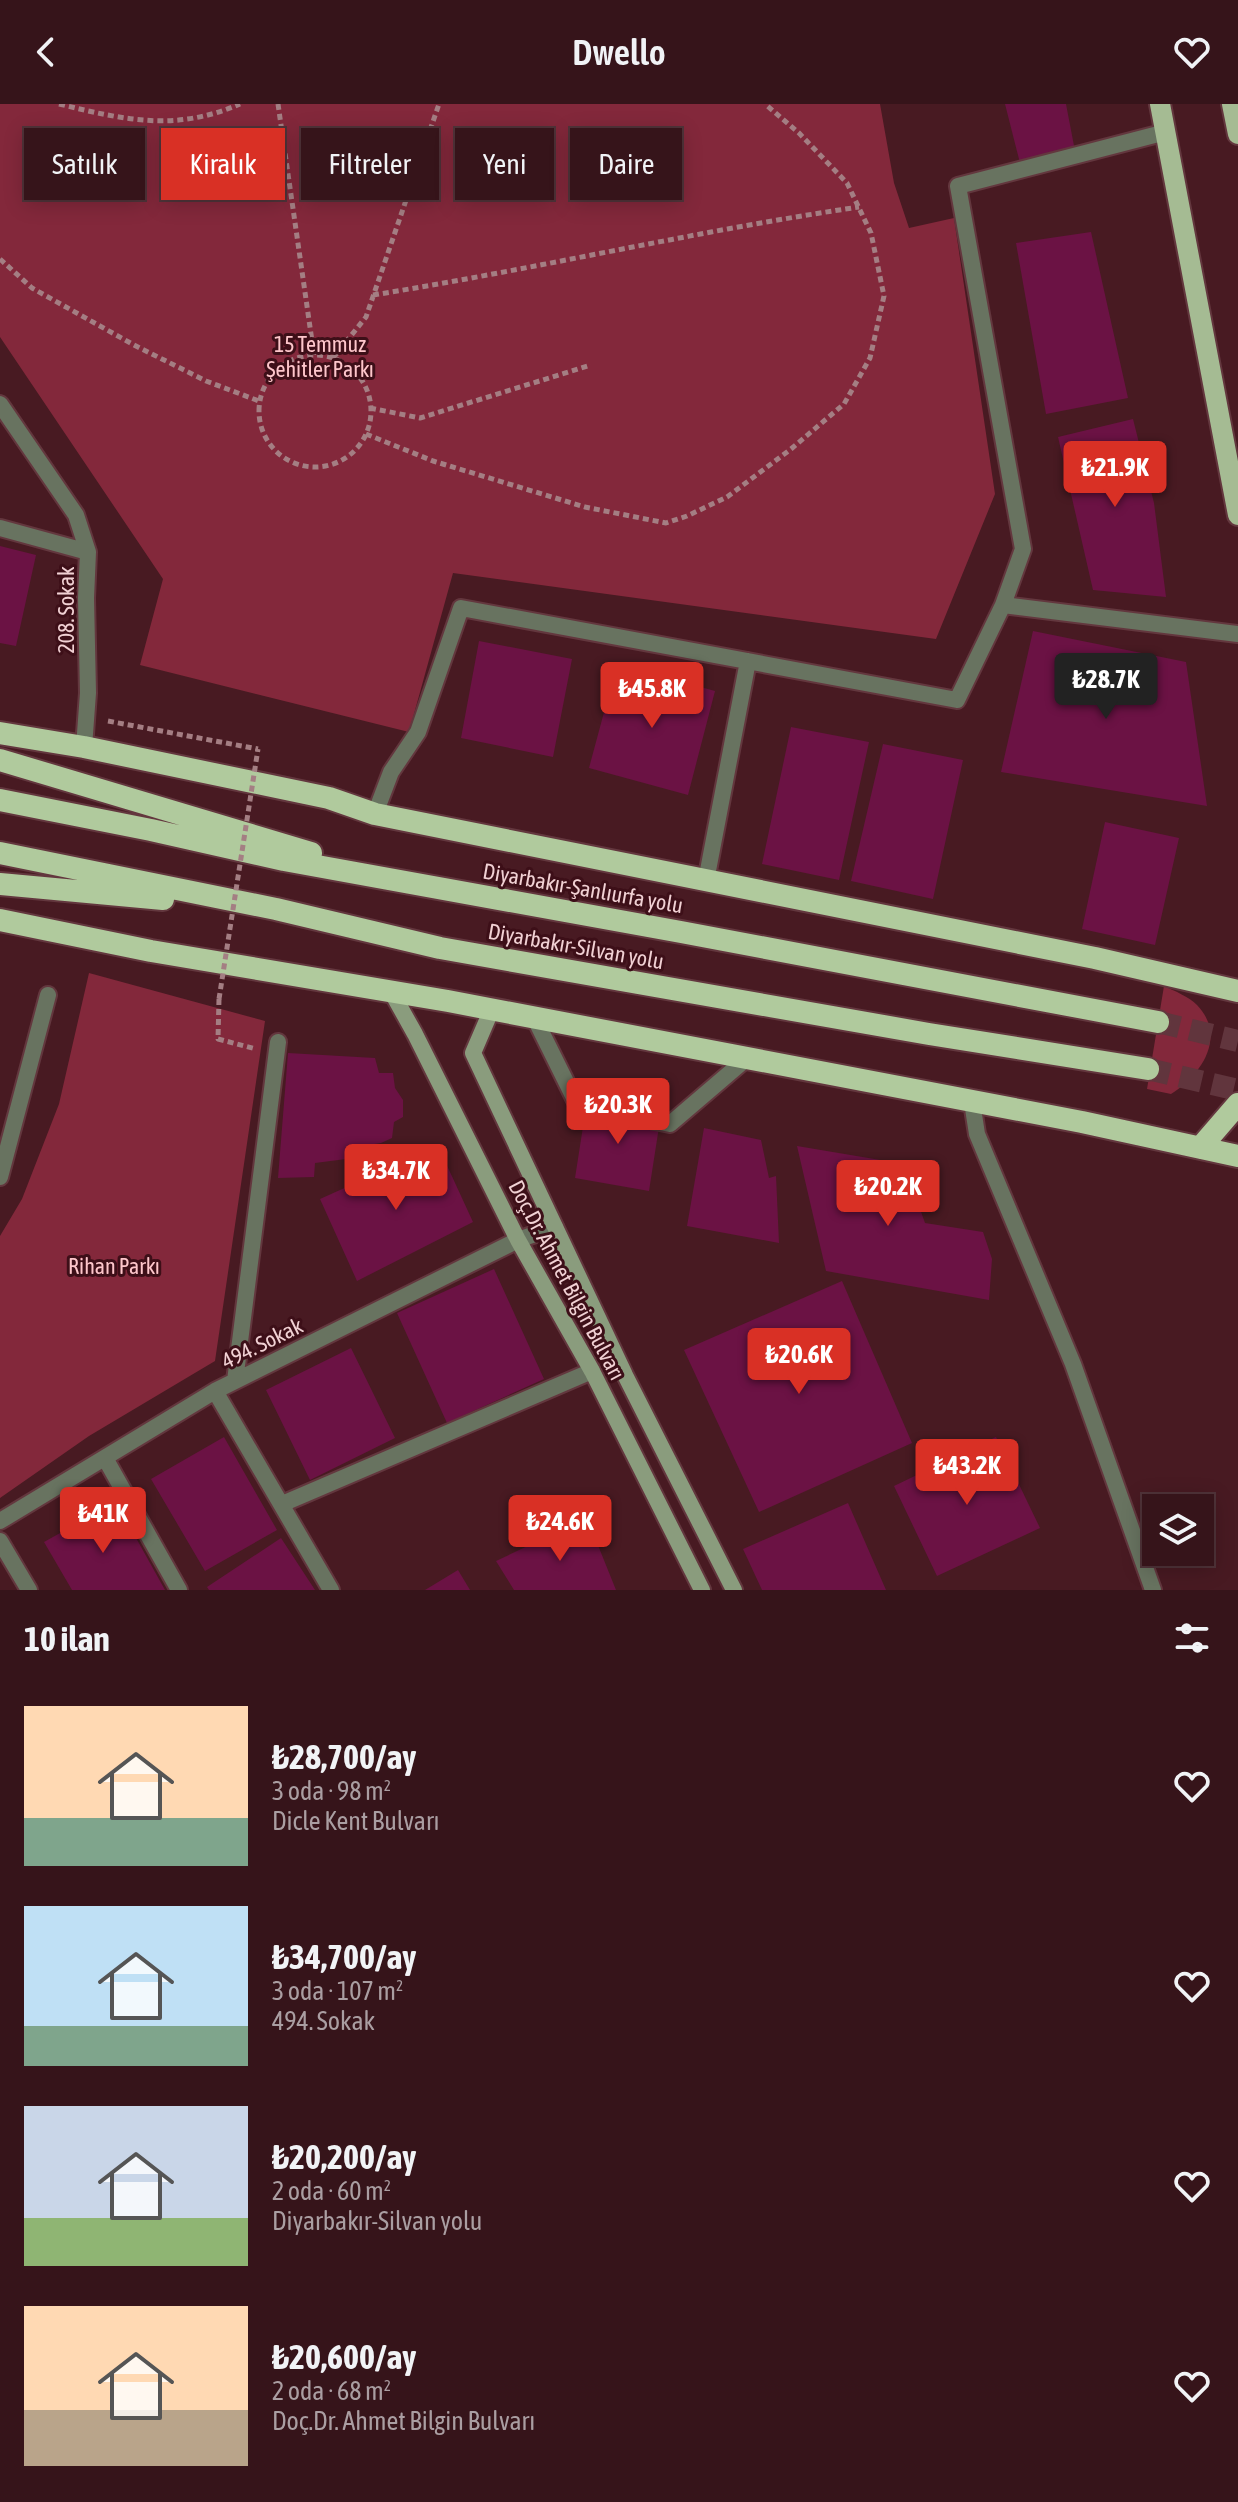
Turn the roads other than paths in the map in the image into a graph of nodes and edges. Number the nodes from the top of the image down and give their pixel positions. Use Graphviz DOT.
graph roads {
  1 [pos="1160,104"];
  2 [pos="1235,108"];
  3 [pos="1166,132"];
  4 [pos="1238,134"];
  5 [pos="0,404"];
  6 [pos="1238,515"];
  7 [pos="0,528"];
  8 [pos="88,552"];
  9 [pos="1003,605"];
  10 [pos="1238,634"];
  11 [pos="748,661"];
  12 [pos="0,733"];
  13 [pos="84,747"];
  14 [pos="0,760"];
  15 [pos="0,800"];
  16 [pos="375,814"];
  17 [pos="0,853"];
  18 [pos="706,881"];
  19 [pos="0,884"];
  20 [pos="419,885"];
  21 [pos="276,909"];
  22 [pos="0,920"];
  23 [pos="1238,971"];
  24 [pos="1210,984"];
  25 [pos="391,991"];
  26 [pos="1238,991"];
  27 [pos="48,995"];
  28 [pos="1238,1001"];
  29 [pos="491,1011"];
  30 [pos="535,1019"];
  31 [pos="1158,1022"];
  32 [pos="277,1048"];
  33 [pos="746,1059"];
  34 [pos="1148,1069"];
  35 [pos="972,1102"];
  36 [pos="1238,1104"];
  37 [pos="1200,1148"];
  38 [pos="1238,1156"];
  39 [pos="0,1177"];
  40 [pos="555,1227"];
  41 [pos="518,1240"];
  42 [pos="592,1371"];
  43 [pos="235,1381"];
  44 [pos="215,1391"];
  45 [pos="105,1458"];
  46 [pos="282,1504"];
  47 [pos="0,1521"];
  48 [pos="0,1541"];
  49 [pos="29,1590"];
  50 [pos="179,1590"];
  51 [pos="331,1590"];
  52 [pos="702,1590"];
  53 [pos="734,1590"];
  54 [pos="1153,1590"];
  1 -- 3 [label="main road"];
  2 -- 4 [label="main road"];
  3 -- 6 [label="main road"];
  3 -- 9 [label="street"];
  5 -- 8 [label="street, 208. Sokak"];
  7 -- 8 [label="street"];
  8 -- 13 [label="street, 208. Sokak"];
  9 -- 10 [label="street"];
  9 -- 11 [label="street"];
  11 -- 16 [label="street"];
  11 -- 18 [label="street"];
  12 -- 13 [label="highway"];
  13 -- 16 [label="highway"];
  14 -- 20 [label="highway"];
  15 -- 20 [label="highway, Diyarbakır-Şanlıurfa yolu"];
  16 -- 18 [label="highway"];
  17 -- 21 [label="highway, Diyarbakır-Silvan yolu"];
  18 -- 24 [label="highway"];
  19 -- 21 [label="highway"];
  20 -- 31 [label="highway, Diyarbakır-Şanlıurfa yolu"];
  21 -- 34 [label="highway, Diyarbakır-Silvan yolu"];
  22 -- 25 [label="highway"];
  23 -- 24 [label="highway"];
  24 -- 26 [label="highway"];
  24 -- 28 [label="highway"];
  25 -- 29 [label="highway"];
  25 -- 41 [label="main road, Doç.Dr. Ahmet Bilgin Bulvarı"];
  27 -- 39 [label="street"];
  29 -- 30 [label="highway"];
  29 -- 40 [label="main road, Doç.Dr. Ahmet Bilgin Bulvarı"];
  30 -- 33 [label="highway"];
  30 -- 33 [label="street"];
  32 -- 43 [label="street"];
  33 -- 35 [label="highway"];
  35 -- 37 [label="highway"];
  35 -- 54 [label="street"];
  36 -- 37 [label="highway"];
  37 -- 38 [label="highway"];
  40 -- 41 [label="street, 494. Sokak"];
  40 -- 53 [label="main road, Doç.Dr. Ahmet Bilgin Bulvarı"];
  41 -- 42 [label="main road, Doç.Dr. Ahmet Bilgin Bulvarı"];
  41 -- 43 [label="street, 494. Sokak"];
  42 -- 46 [label="street"];
  42 -- 52 [label="main road, Doç.Dr. Ahmet Bilgin Bulvarı"];
  43 -- 44 [label="street, 494. Sokak"];
  44 -- 45 [label="street, 494. Sokak"];
  44 -- 46 [label="street"];
  45 -- 47 [label="street, 494. Sokak"];
  45 -- 50 [label="street"];
  46 -- 51 [label="street"];
  48 -- 49 [label="street"];
}
